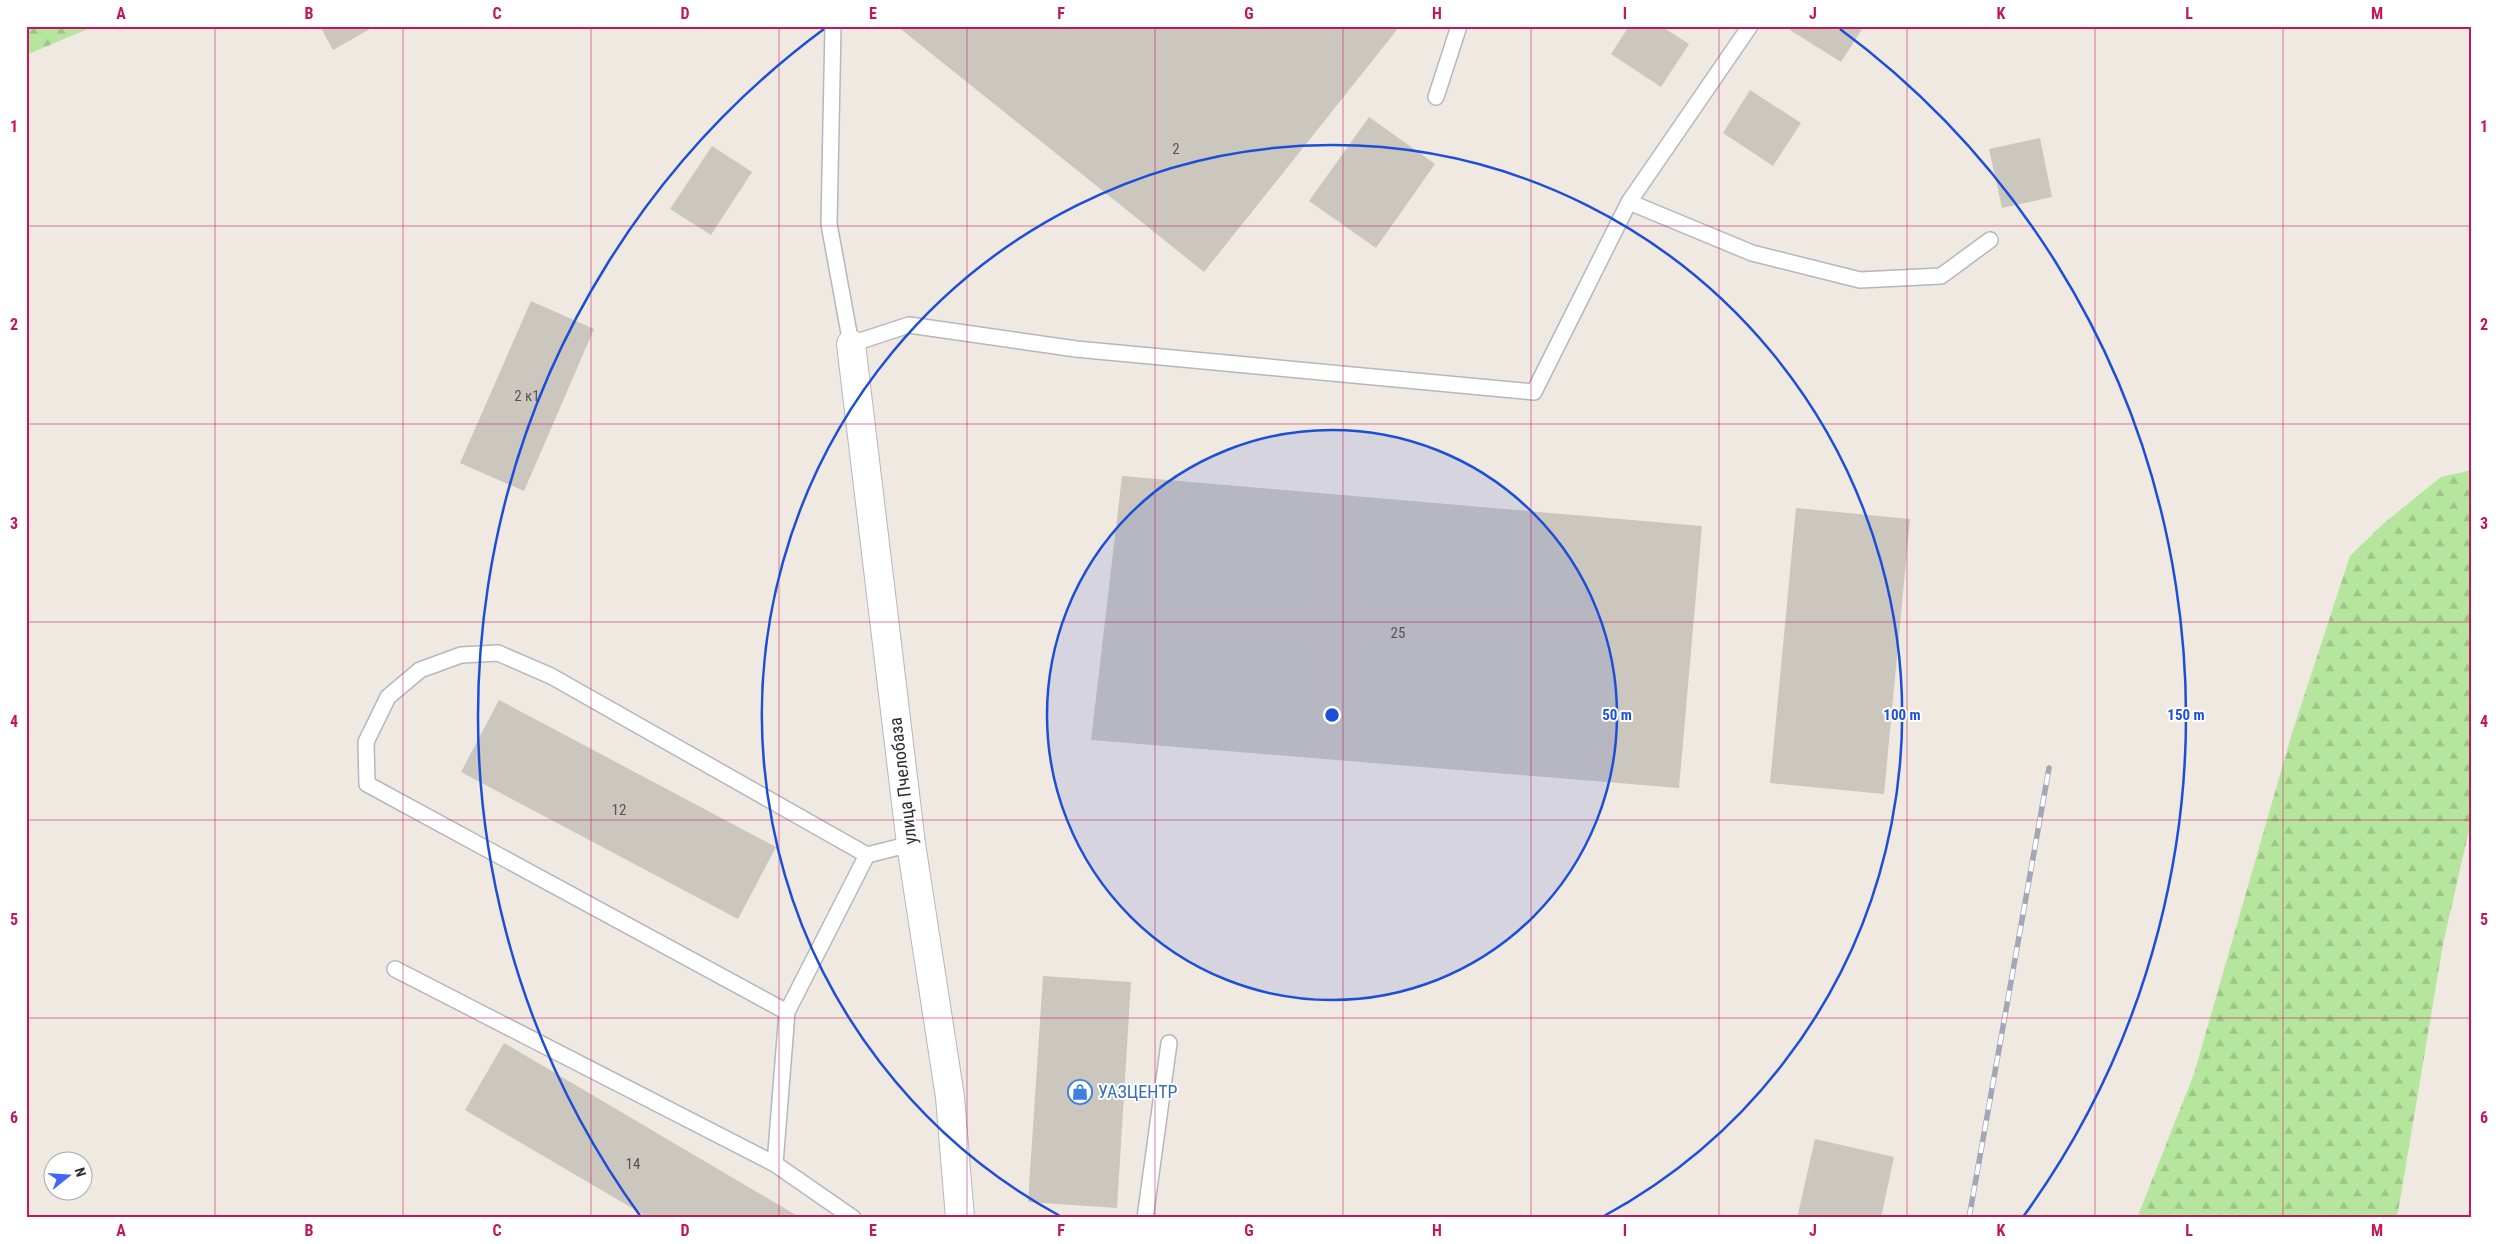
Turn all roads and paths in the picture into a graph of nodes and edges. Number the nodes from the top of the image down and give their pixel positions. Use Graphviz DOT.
graph roads {
  1 [pos="833,26"];
  2 [pos="1459,26"];
  3 [pos="1750,26"];
  4 [pos="1436,97"];
  5 [pos="1629,202"];
  6 [pos="1990,240"];
  7 [pos="851,344"];
  8 [pos="911,844"];
  9 [pos="867,855"];
  10 [pos="395,969"];
  11 [pos="787,1012"];
  12 [pos="1168,1043"];
  13 [pos="775,1164"];
  14 [pos="853,1218"];
  15 [pos="960,1218"];
  16 [pos="1145,1218"];
  1 -- 7 [label="lane"];
  2 -- 4 [label="lane"];
  3 -- 5 [label="lane"];
  5 -- 6 [label="lane"];
  5 -- 7 [label="lane"];
  7 -- 8 [label="street, улица Пчелобаза"];
  8 -- 9 [label="lane"];
  8 -- 15 [label="street, улица Пчелобаза"];
  9 -- 11 [label="lane"];
  9 -- 11 [label="lane"];
  10 -- 13 [label="lane"];
  11 -- 13 [label="lane"];
  12 -- 16 [label="lane"];
  13 -- 14 [label="lane"];
}
